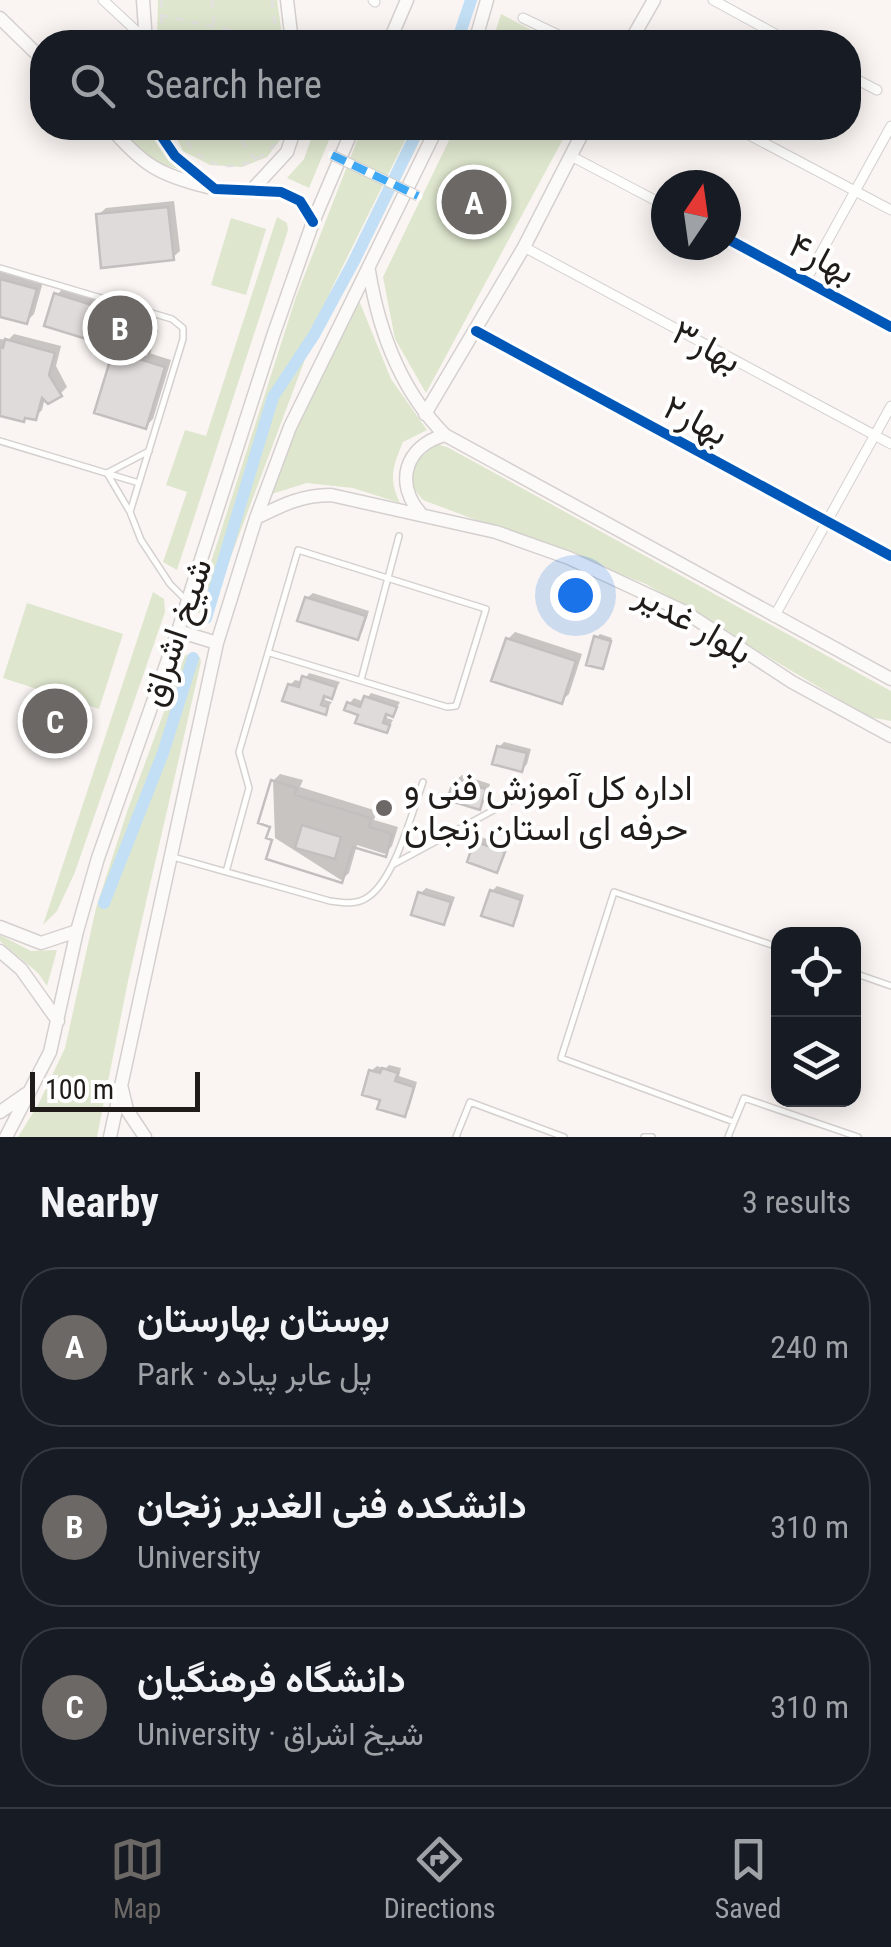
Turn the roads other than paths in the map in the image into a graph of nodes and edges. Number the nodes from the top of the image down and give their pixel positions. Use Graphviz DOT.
graph roads {
  1 [pos="102,0"];
  2 [pos="143,0"];
  3 [pos="287,0"];
  4 [pos="408,0"];
  5 [pos="488,0"];
  6 [pos="654,0"];
  7 [pos="713,0"];
  8 [pos="0,18"];
  9 [pos="523,18"];
  10 [pos="134,30"];
  11 [pos="145,30"];
  12 [pos="291,30"];
  13 [pos="395,30"];
  14 [pos="479,30"];
  15 [pos="548,30"];
  16 [pos="637,30"];
  17 [pos="768,30"];
  18 [pos="30,47"];
  19 [pos="861,82"];
  20 [pos="876,90"];
  21 [pos="891,126"];
  22 [pos="122,140"];
  23 [pos="164,140"];
  24 [pos="291,140"];
  25 [pos="348,140"];
  26 [pos="430,140"];
  27 [pos="580,140"];
  28 [pos="759,140"];
  29 [pos="332,155"];
  30 [pos="571,156"];
  31 [pos="216,190"];
  32 [pos="252,191"];
  33 [pos="855,191"];
  34 [pos="418,196"];
  35 [pos="651,198"];
  36 [pos="891,210"];
  37 [pos="313,222"];
  38 [pos="524,246"];
  39 [pos="741,246"];
  40 [pos="0,268"];
  41 [pos="369,270"];
  42 [pos="806,280"];
  43 [pos="891,327"];
  44 [pos="476,332"];
  45 [pos="891,406"];
  46 [pos="425,414"];
  47 [pos="445,435"];
  48 [pos="875,435"];
  49 [pos="0,440"];
  50 [pos="891,444"];
  51 [pos="148,451"];
  52 [pos="107,474"];
  53 [pos="139,483"];
  54 [pos="130,512"];
  55 [pos="421,514"];
  56 [pos="256,518"];
  57 [pos="827,522"];
  58 [pos="399,536"];
  59 [pos="891,556"];
  60 [pos="388,578"];
  61 [pos="187,602"];
  62 [pos="774,617"];
  63 [pos="178,632"];
  64 [pos="217,644"];
  65 [pos="270,653"];
  66 [pos="891,679"];
  67 [pos="361,680"];
  68 [pos="890,736"];
  69 [pos="424,782"];
  70 [pos="516,798"];
  71 [pos="170,856"];
  72 [pos="391,865"];
  73 [pos="226,872"];
  74 [pos="0,927"];
  75 [pos="77,931"];
  76 [pos="771,946"];
  77 [pos="0,950"];
  78 [pos="861,975"];
  79 [pos="891,986"];
  80 [pos="58,1021"];
  81 [pos="120,1081"];
  82 [pos="28,1092"];
  83 [pos="0,1112"];
  84 [pos="734,1122"];
  85 [pos="6,1137"];
  86 [pos="110,1137"];
  87 [pos="144,1137"];
  88 [pos="456,1137"];
  89 [pos="564,1137"];
  90 [pos="728,1137"];
  91 [pos="858,1137"];
  1 -- 10 [label="street"];
  2 -- 11 [label="main road"];
  3 -- 12 [label="main road"];
  4 -- 13 [label="main road"];
  5 -- 14 [label="main road"];
  6 -- 16 [label="main road"];
  7 -- 17 [label="street"];
  8 -- 18 [label="main road"];
  9 -- 15 [label="street"];
  19 -- 20 [label="street"];
  21 -- 33 [label="street"];
  22 -- 31 [label="main road"];
  23 -- 31 [label="main road"];
  24 -- 32 [label="main road"];
  25 -- 37 [label="main road, شیخ اشراق"];
  26 -- 41 [label="main road, شیخ اشراق"];
  27 -- 30 [label="main road"];
  28 -- 33 [label="street"];
  29 -- 34 [label="street, bridge"];
  30 -- 35 [label="street"];
  30 -- 38 [label="main road"];
  31 -- 32 [label="main road"];
  32 -- 37 [label="main road"];
  33 -- 36 [label="street"];
  33 -- 42 [label="street"];
  37 -- 61 [label="main road, شیخ اشراق"];
  38 -- 44 [label="main road"];
  38 -- 48 [label="street, بهار۳"];
  39 -- 42 [label="street, بهار۴"];
  40 -- 51 [label="lane"];
  41 -- 46 [label="main road, بلوار غدیر"];
  41 -- 56 [label="main road, شیخ اشراق"];
  42 -- 43 [label="street, بهار۴"];
  44 -- 46 [label="main road"];
  44 -- 57 [label="street, بهار۲"];
  45 -- 48 [label="street"];
  46 -- 47 [label="main road, بلوار غدیر"];
  47 -- 55 [label="main road"];
  47 -- 62 [label="main road, بلوار غدیر"];
  48 -- 50 [label="street, بهار۳"];
  48 -- 57 [label="street"];
  49 -- 52 [label="lane"];
  51 -- 52 [label="lane"];
  51 -- 53 [label="lane"];
  52 -- 53 [label="lane"];
  52 -- 54 [label="lane"];
  53 -- 54 [label="lane"];
  54 -- 61 [label="lane"];
  55 -- 56 [label="main road, بلوار غدیر"];
  55 -- 68 [label="main road, بلوار غدیر"];
  56 -- 64 [label="main road, شیخ اشراق"];
  57 -- 59 [label="street, بهار۲"];
  57 -- 62 [label="street"];
  58 -- 60 [label="lane"];
  60 -- 65 [label="lane"];
  60 -- 67 [label="lane"];
  60 -- 67 [label="lane"];
  61 -- 63 [label="main road, شیخ اشراق"];
  62 -- 66 [label="main road, بلوار غدیر"];
  63 -- 64 [label="main road"];
  63 -- 75 [label="main road, شیخ اشراق"];
  64 -- 71 [label="main road, شیخ اشراق"];
  65 -- 67 [label="lane"];
  65 -- 73 [label="lane"];
  69 -- 72 [label="lane"];
  70 -- 72 [label="lane"];
  71 -- 73 [label="lane"];
  71 -- 81 [label="main road, شیخ اشراق"];
  72 -- 73 [label="lane"];
  74 -- 75 [label="main road"];
  75 -- 80 [label="main road, شیخ اشراق"];
  76 -- 84 [label="lane"];
  77 -- 80 [label="main road"];
  78 -- 79 [label="lane"];
  80 -- 82 [label="main road, شیخ اشراق"];
  81 -- 86 [label="main road, شیخ اشراق"];
  81 -- 87 [label="main road"];
  82 -- 83 [label="main road"];
  82 -- 85 [label="main road, شیخ اشراق"];
  84 -- 90 [label="lane"];
  84 -- 91 [label="lane"];
  88 -- 89 [label="lane"];
}
